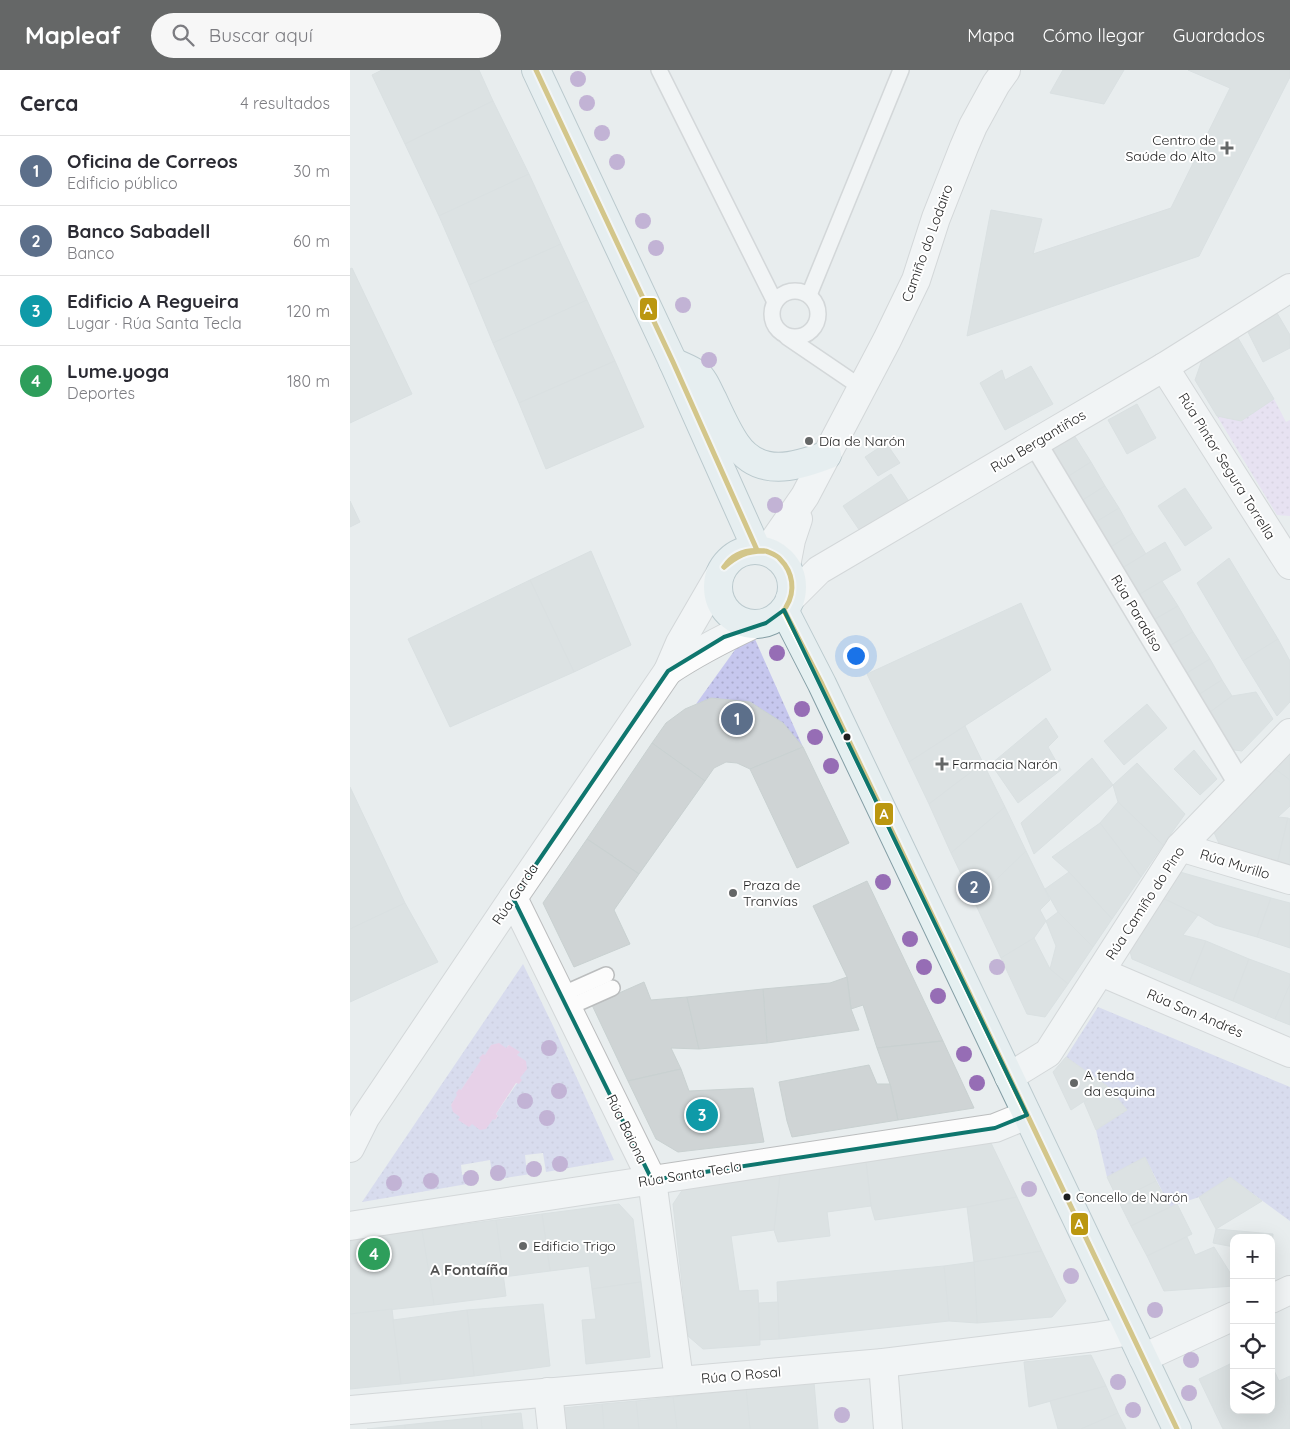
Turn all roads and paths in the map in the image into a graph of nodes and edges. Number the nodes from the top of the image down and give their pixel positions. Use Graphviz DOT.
graph roads {
  1 [pos="536,70"];
  2 [pos="660,70"];
  3 [pos="901,70"];
  4 [pos="1006,70"];
  5 [pos="1290,288"];
  6 [pos="809,295"];
  7 [pos="775,302"];
  8 [pos="813,329"];
  9 [pos="785,336"];
  10 [pos="820,361"];
  11 [pos="673,362"];
  12 [pos="1164,367"];
  13 [pos="862,388"];
  14 [pos="1035,442"];
  15 [pos="827,454"];
  16 [pos="770,556"];
  17 [pos="1290,565"];
  18 [pos="720,574"];
  19 [pos="787,605"];
  20 [pos="754,624"];
  21 [pos="668,672"];
  22 [pos="1290,733"];
  23 [pos="1240,784"];
  24 [pos="1180,847"];
  25 [pos="1290,880"];
  26 [pos="512,898"];
  27 [pos="1101,972"];
  28 [pos="609,982"];
  29 [pos="564,1001"];
  30 [pos="1290,1053"];
  31 [pos="1009,1077"];
  32 [pos="1027,1115"];
  33 [pos="358,1124"];
  34 [pos="350,1148"];
  35 [pos="652,1180"];
  36 [pos="350,1226"];
  37 [pos="1290,1290"];
  38 [pos="1275,1297"];
  39 [pos="1230,1318"];
  40 [pos="1130,1331"];
  41 [pos="1143,1358"];
  42 [pos="883,1363"];
  43 [pos="679,1380"];
  44 [pos="548,1392"];
  45 [pos="350,1410"];
  46 [pos="552,1429"];
  47 [pos="888,1429"];
  48 [pos="1177,1429"];
  1 -- 11 [label="main road"];
  2 -- 7 [label="lane"];
  3 -- 6 [label="lane"];
  4 -- 13 [label="street, Camiño do Lodairo"];
  5 -- 12 [label="street, Rúa Bergantiños"];
  6 -- 7 [label="lane"];
  6 -- 8 [label="lane"];
  7 -- 9 [label="lane"];
  8 -- 9 [label="lane"];
  8 -- 10 [label="lane"];
  9 -- 10 [label="lane"];
  10 -- 13 [label="lane"];
  11 -- 15 [label="main road"];
  11 -- 16 [label="main road"];
  12 -- 14 [label="street, Rúa Bergantiños"];
  12 -- 17 [label="street, Rúa Pintor Segura Torrella"];
  13 -- 15 [label="street, Camiño do Lodairo"];
  14 -- 19 [label="street, Rúa Bergantiños"];
  14 -- 23 [label="street, Rúa Paradiso"];
  15 -- 16 [label="street, Camiño do Lodairo"];
  16 -- 18 [label="main road"];
  16 -- 19 [label="main road"];
  18 -- 20 [label="main road"];
  18 -- 21 [label="street, Rúa Garda"];
  19 -- 20 [label="main road"];
  19 -- 31 [label="main road"];
  20 -- 21 [label="street, Rúa Garda"];
  21 -- 26 [label="street, Rúa Garda"];
  22 -- 23 [label="street, Rúa Camiño do Pino"];
  23 -- 24 [label="street, Rúa Camiño do Pino"];
  24 -- 25 [label="street, Rúa Murillo"];
  24 -- 27 [label="street, Rúa Camiño do Pino"];
  26 -- 29 [label="street, Rúa Baiona"];
  26 -- 33 [label="street, Rúa Garda"];
  27 -- 30 [label="street, Rúa San Andrés"];
  27 -- 31 [label="street, Rúa Camiño do Pino"];
  28 -- 29 [label="lane"];
  29 -- 35 [label="street, Rúa Baiona"];
  31 -- 32 [label="main road"];
  32 -- 35 [label="street, Rúa Santa Tecla"];
  32 -- 40 [label="main road"];
  33 -- 34 [label="street, Rúa Garda"];
  35 -- 36 [label="street, Rúa Santa Tecla"];
  35 -- 43 [label="street, Rúa Baiona"];
  37 -- 38 [label="street"];
  39 -- 41 [label="street"];
  40 -- 41 [label="main road"];
  40 -- 42 [label="street, Rúa O Rosal"];
  41 -- 48 [label="main road"];
  42 -- 43 [label="street, Rúa O Rosal"];
  42 -- 47 [label="street"];
  43 -- 44 [label="street, Rúa O Rosal"];
  44 -- 45 [label="street, Rúa O Rosal"];
  44 -- 46 [label="street"];
}
